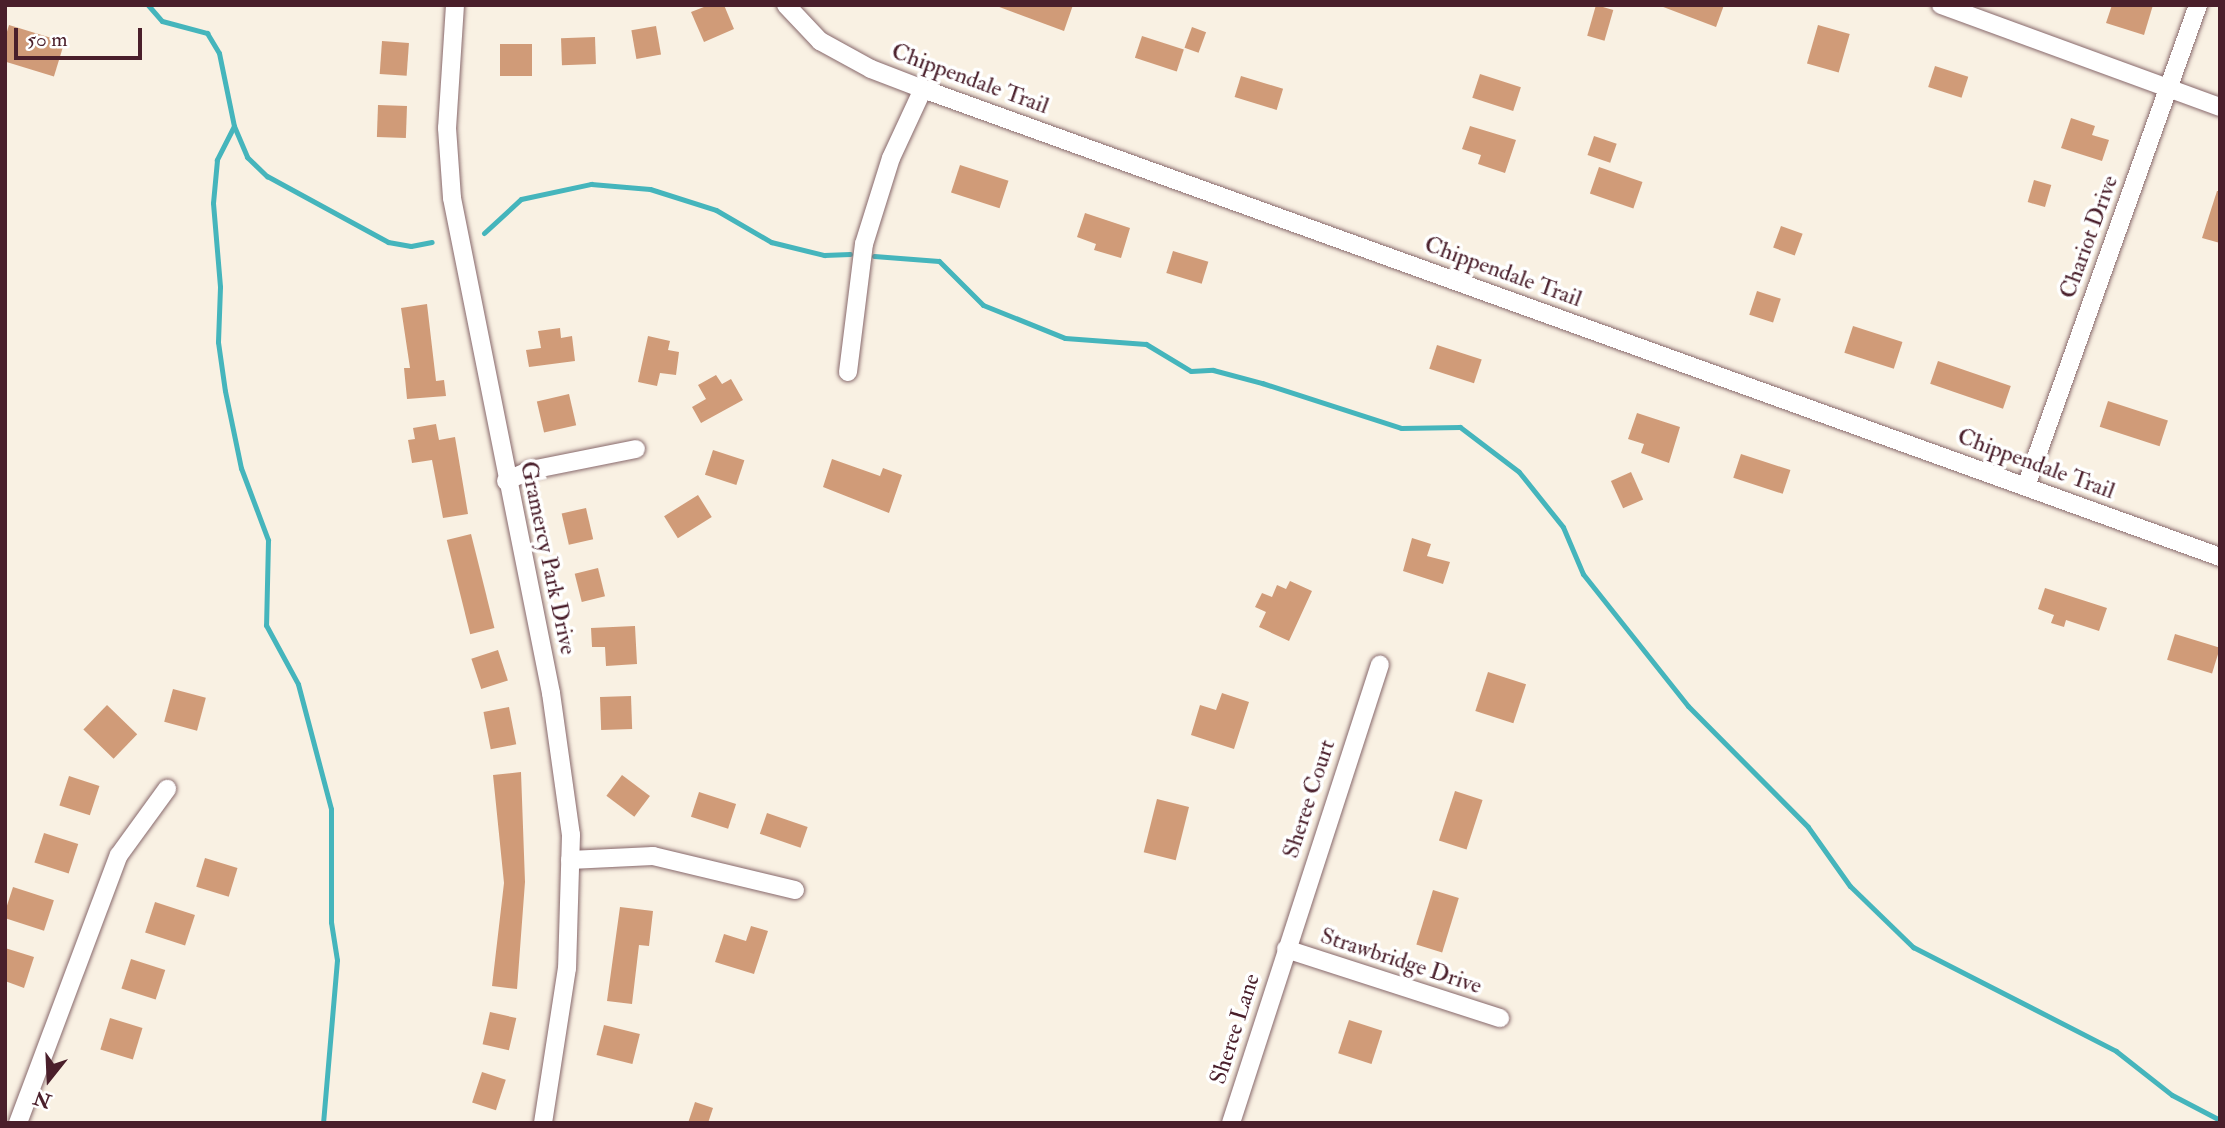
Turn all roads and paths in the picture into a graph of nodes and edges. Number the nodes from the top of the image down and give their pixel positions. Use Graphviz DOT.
graph roads {
  1 [pos="455,5"];
  2 [pos="786,5"];
  3 [pos="1941,5"];
  4 [pos="2198,5"];
  5 [pos="2168,88"];
  6 [pos="923,89"];
  7 [pos="2220,107"];
  8 [pos="848,372"];
  9 [pos="636,449"];
  10 [pos="506,481"];
  11 [pos="2026,486"];
  12 [pos="2220,557"];
  13 [pos="1380,665"];
  14 [pos="167,789"];
  15 [pos="570,860"];
  16 [pos="795,890"];
  17 [pos="1286,949"];
  18 [pos="1500,1018"];
  19 [pos="18,1123"];
  20 [pos="543,1123"];
  21 [pos="1231,1123"];
  1 -- 10 [label="street, Gramercy Park Drive"];
  2 -- 6 [label="street, Chippendale Trail"];
  3 -- 5 [label="street"];
  4 -- 5 [label="street, Chariot Drive"];
  5 -- 7 [label="street"];
  5 -- 11 [label="street, Chariot Drive"];
  6 -- 8 [label="street"];
  6 -- 11 [label="street, Chippendale Trail"];
  9 -- 10 [label="street"];
  10 -- 15 [label="street, Gramercy Park Drive"];
  11 -- 12 [label="street, Chippendale Trail"];
  13 -- 17 [label="street, Sheree Court"];
  14 -- 19 [label="street"];
  15 -- 16 [label="street"];
  15 -- 20 [label="street, Gramercy Park Drive"];
  17 -- 18 [label="street, Strawbridge Drive"];
  17 -- 21 [label="street, Sheree Lane"];
}
